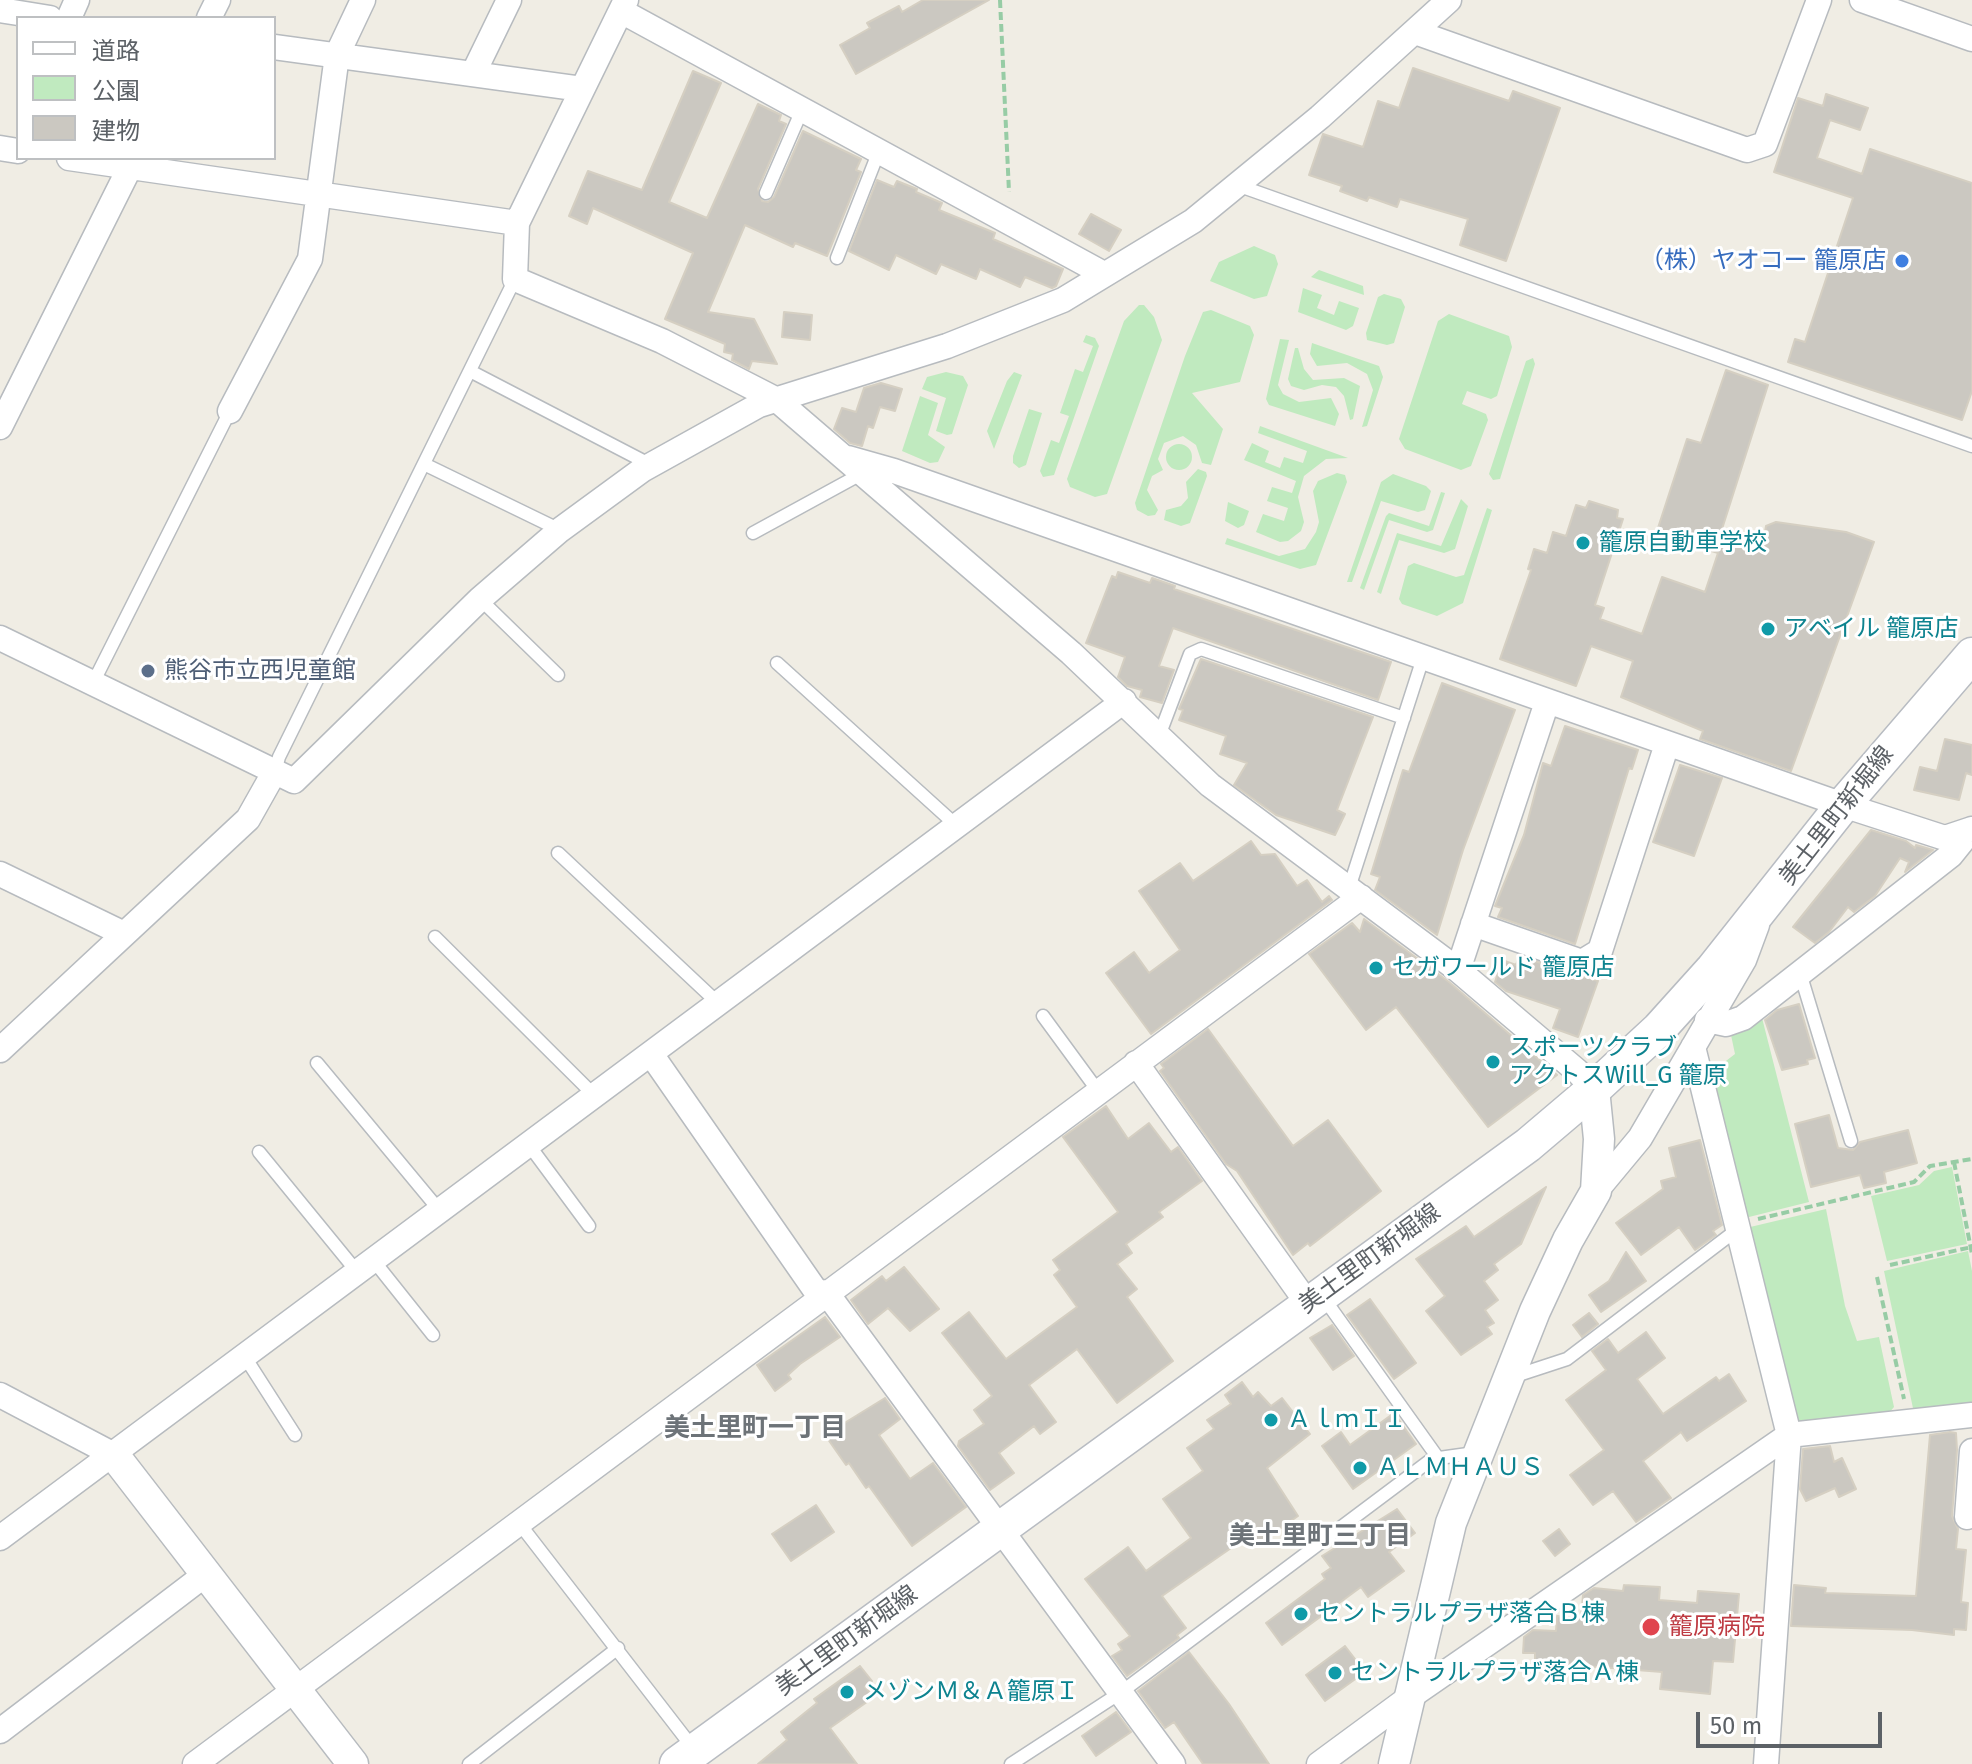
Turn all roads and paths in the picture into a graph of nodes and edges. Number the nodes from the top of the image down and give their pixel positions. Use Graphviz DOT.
graph roads {
  1 [pos="363,0"];
  2 [pos="509,0"];
  3 [pos="1000,0"];
  4 [pos="1449,0"];
  5 [pos="1819,0"];
  6 [pos="1862,0"];
  7 [pos="624,5"];
  8 [pos="0,10"];
  9 [pos="38,16"];
  10 [pos="1415,32"];
  11 [pos="1972,39"];
  12 [pos="276,47"];
  13 [pos="337,55"];
  14 [pos="473,74"];
  15 [pos="582,89"];
  16 [pos="802,110"];
  17 [pos="879,151"];
  18 [pos="83,160"];
  19 [pos="130,167"];
  20 [pos="1237,185"];
  21 [pos="1009,192"];
  22 [pos="766,193"];
  23 [pos="319,194"];
  24 [pos="517,223"];
  25 [pos="837,258"];
  26 [pos="1104,274"];
  27 [pos="515,279"];
  28 [pos="470,371"];
  29 [pos="777,400"];
  30 [pos="230,411"];
  31 [pos="0,427"];
  32 [pos="1972,446"];
  33 [pos="840,456"];
  34 [pos="424,464"];
  35 [pos="651,465"];
  36 [pos="894,471"];
  37 [pos="861,474"];
  38 [pos="882,493"];
  39 [pos="560,530"];
  40 [pos="753,533"];
  41 [pos="480,599"];
  42 [pos="0,638"];
  43 [pos="1972,655"];
  44 [pos="1423,658"];
  45 [pos="777,663"];
  46 [pos="558,675"];
  47 [pos="93,683"];
  48 [pos="1124,701"];
  49 [pos="1547,702"];
  50 [pos="1404,718"];
  51 [pos="1159,736"];
  52 [pos="1667,744"];
  53 [pos="275,771"];
  54 [pos="1843,805"];
  55 [pos="957,826"];
  56 [pos="558,853"];
  57 [pos="0,874"];
  58 [pos="1355,893"];
  59 [pos="1762,912"];
  60 [pos="1473,924"];
  61 [pos="124,934"];
  62 [pos="435,937"];
  63 [pos="1458,970"];
  64 [pos="1800,973"];
  65 [pos="719,1004"];
  66 [pos="1043,1016"];
  67 [pos="1707,1020"];
  68 [pos="1693,1047"];
  69 [pos="0,1050"];
  70 [pos="651,1054"];
  71 [pos="317,1063"];
  72 [pos="1136,1063"];
  73 [pos="1594,1089"];
  74 [pos="1098,1091"];
  75 [pos="595,1096"];
  76 [pos="1851,1141"];
  77 [pos="529,1145"];
  78 [pos="259,1152"];
  79 [pos="1972,1159"];
  80 [pos="1954,1162"];
  81 [pos="1596,1191"];
  82 [pos="440,1211"];
  83 [pos="1744,1225"];
  84 [pos="589,1226"];
  85 [pos="1971,1247"];
  86 [pos="1972,1254"];
  87 [pos="1890,1265"];
  88 [pos="366,1267"];
  89 [pos="1877,1277"];
  90 [pos="823,1295"];
  91 [pos="1315,1299"];
  92 [pos="433,1335"];
  93 [pos="245,1357"];
  94 [pos="1508,1378"];
  95 [pos="0,1395"];
  96 [pos="1907,1413"];
  97 [pos="1972,1415"];
  98 [pos="295,1435"];
  99 [pos="1789,1435"];
  100 [pos="1972,1451"];
  101 [pos="1479,1453"];
  102 [pos="114,1455"];
  103 [pos="1438,1458"];
  104 [pos="1967,1517"];
  105 [pos="519,1523"];
  106 [pos="999,1531"];
  107 [pos="0,1538"];
  108 [pos="206,1574"];
  109 [pos="618,1648"];
  110 [pos="295,1691"];
  111 [pos="1120,1693"];
  112 [pos="1410,1697"];
  113 [pos="0,1731"];
  114 [pos="686,1758"];
  115 [pos="195,1764"];
  116 [pos="353,1764"];
  117 [pos="469,1764"];
  118 [pos="1011,1764"];
  119 [pos="1173,1764"];
  120 [pos="1319,1764"];
  121 [pos="1394,1764"];
  122 [pos="1766,1764"];
  1 -- 13 [label="street"];
  2 -- 14 [label="street"];
  3 -- 21 [label="path"];
  4 -- 10 [label="street"];
  5 -- 10 [label="street"];
  6 -- 11 [label="street"];
  7 -- 15 [label="street"];
  7 -- 16 [label="street"];
  8 -- 9 [label="street"];
  10 -- 20 [label="street"];
  12 -- 13 [label="street"];
  13 -- 14 [label="street"];
  13 -- 23 [label="street"];
  14 -- 15 [label="street"];
  15 -- 24 [label="street"];
  16 -- 17 [label="street"];
  16 -- 22 [label="lane"];
  17 -- 25 [label="lane"];
  17 -- 26 [label="street"];
  18 -- 19 [label="street"];
  19 -- 23 [label="street"];
  19 -- 31 [label="street"];
  20 -- 26 [label="street"];
  20 -- 32 [label="lane"];
  23 -- 24 [label="street"];
  23 -- 30 [label="street"];
  24 -- 27 [label="street"];
  26 -- 29 [label="street"];
  27 -- 28 [label="lane"];
  27 -- 29 [label="street"];
  28 -- 34 [label="lane"];
  28 -- 35 [label="lane"];
  29 -- 33 [label="street"];
  29 -- 35 [label="street"];
  30 -- 47 [label="lane"];
  33 -- 36 [label="street"];
  33 -- 37 [label="street"];
  34 -- 39 [label="lane"];
  34 -- 53 [label="lane"];
  35 -- 39 [label="street"];
  36 -- 38 [label="street"];
  36 -- 44 [label="street"];
  37 -- 38 [label="street"];
  37 -- 40 [label="lane"];
  38 -- 48 [label="street"];
  39 -- 41 [label="street"];
  41 -- 46 [label="lane"];
  41 -- 53 [label="street"];
  42 -- 47 [label="street"];
  43 -- 54 [label="main road, 美土里町新堀線"];
  44 -- 49 [label="street"];
  44 -- 50 [label="lane"];
  45 -- 55 [label="lane"];
  47 -- 53 [label="street"];
  48 -- 51 [label="street"];
  48 -- 55 [label="street"];
  49 -- 52 [label="street"];
  49 -- 60 [label="street"];
  50 -- 51 [label="lane"];
  50 -- 58 [label="lane"];
  51 -- 58 [label="street"];
  52 -- 54 [label="street"];
  52 -- 60 [label="street"];
  53 -- 61 [label="street"];
  54 -- 59 [label="main road, 美土里町新堀線"];
  54 -- 64 [label="street"];
  55 -- 65 [label="street"];
  56 -- 65 [label="lane"];
  57 -- 61 [label="street"];
  58 -- 63 [label="street"];
  58 -- 72 [label="street"];
  59 -- 67 [label="street"];
  59 -- 73 [label="main road, 美土里町新堀線"];
  60 -- 63 [label="street"];
  61 -- 69 [label="street"];
  62 -- 75 [label="lane"];
  63 -- 73 [label="street"];
  64 -- 67 [label="street"];
  64 -- 76 [label="lane"];
  65 -- 70 [label="street"];
  66 -- 74 [label="lane"];
  67 -- 68 [label="street"];
  68 -- 81 [label="street"];
  68 -- 83 [label="street"];
  70 -- 75 [label="street"];
  70 -- 90 [label="street"];
  71 -- 82 [label="lane"];
  72 -- 74 [label="street"];
  72 -- 91 [label="street"];
  73 -- 81 [label="street"];
  73 -- 91 [label="main road, 美土里町新堀線"];
  74 -- 90 [label="street"];
  75 -- 77 [label="street"];
  77 -- 82 [label="street"];
  77 -- 84 [label="lane"];
  78 -- 88 [label="lane"];
  79 -- 83 [label="path"];
  80 -- 85 [label="path"];
  81 -- 94 [label="street"];
  82 -- 88 [label="street"];
  83 -- 94 [label="lane"];
  83 -- 99 [label="street"];
  85 -- 86 [label="path"];
  85 -- 87 [label="path"];
  88 -- 92 [label="lane"];
  88 -- 93 [label="street"];
  89 -- 96 [label="path"];
  90 -- 105 [label="street"];
  90 -- 106 [label="street"];
  91 -- 103 [label="lane"];
  91 -- 106 [label="main road, 美土里町新堀線"];
  93 -- 98 [label="lane"];
  93 -- 102 [label="street"];
  94 -- 101 [label="street"];
  95 -- 102 [label="street"];
  97 -- 99 [label="street"];
  99 -- 112 [label="street"];
  99 -- 122 [label="street"];
  100 -- 104 [label="street"];
  101 -- 103 [label="lane"];
  101 -- 112 [label="street"];
  102 -- 107 [label="street"];
  102 -- 108 [label="street"];
  103 -- 111 [label="lane"];
  105 -- 109 [label="lane"];
  105 -- 110 [label="street"];
  106 -- 111 [label="street"];
  106 -- 114 [label="main road, 美土里町新堀線"];
  108 -- 110 [label="street"];
  108 -- 113 [label="street"];
  109 -- 114 [label="lane"];
  109 -- 117 [label="lane"];
  110 -- 115 [label="street"];
  110 -- 116 [label="street"];
  111 -- 118 [label="lane"];
  111 -- 119 [label="street"];
  112 -- 120 [label="street"];
  112 -- 121 [label="street"];
}
